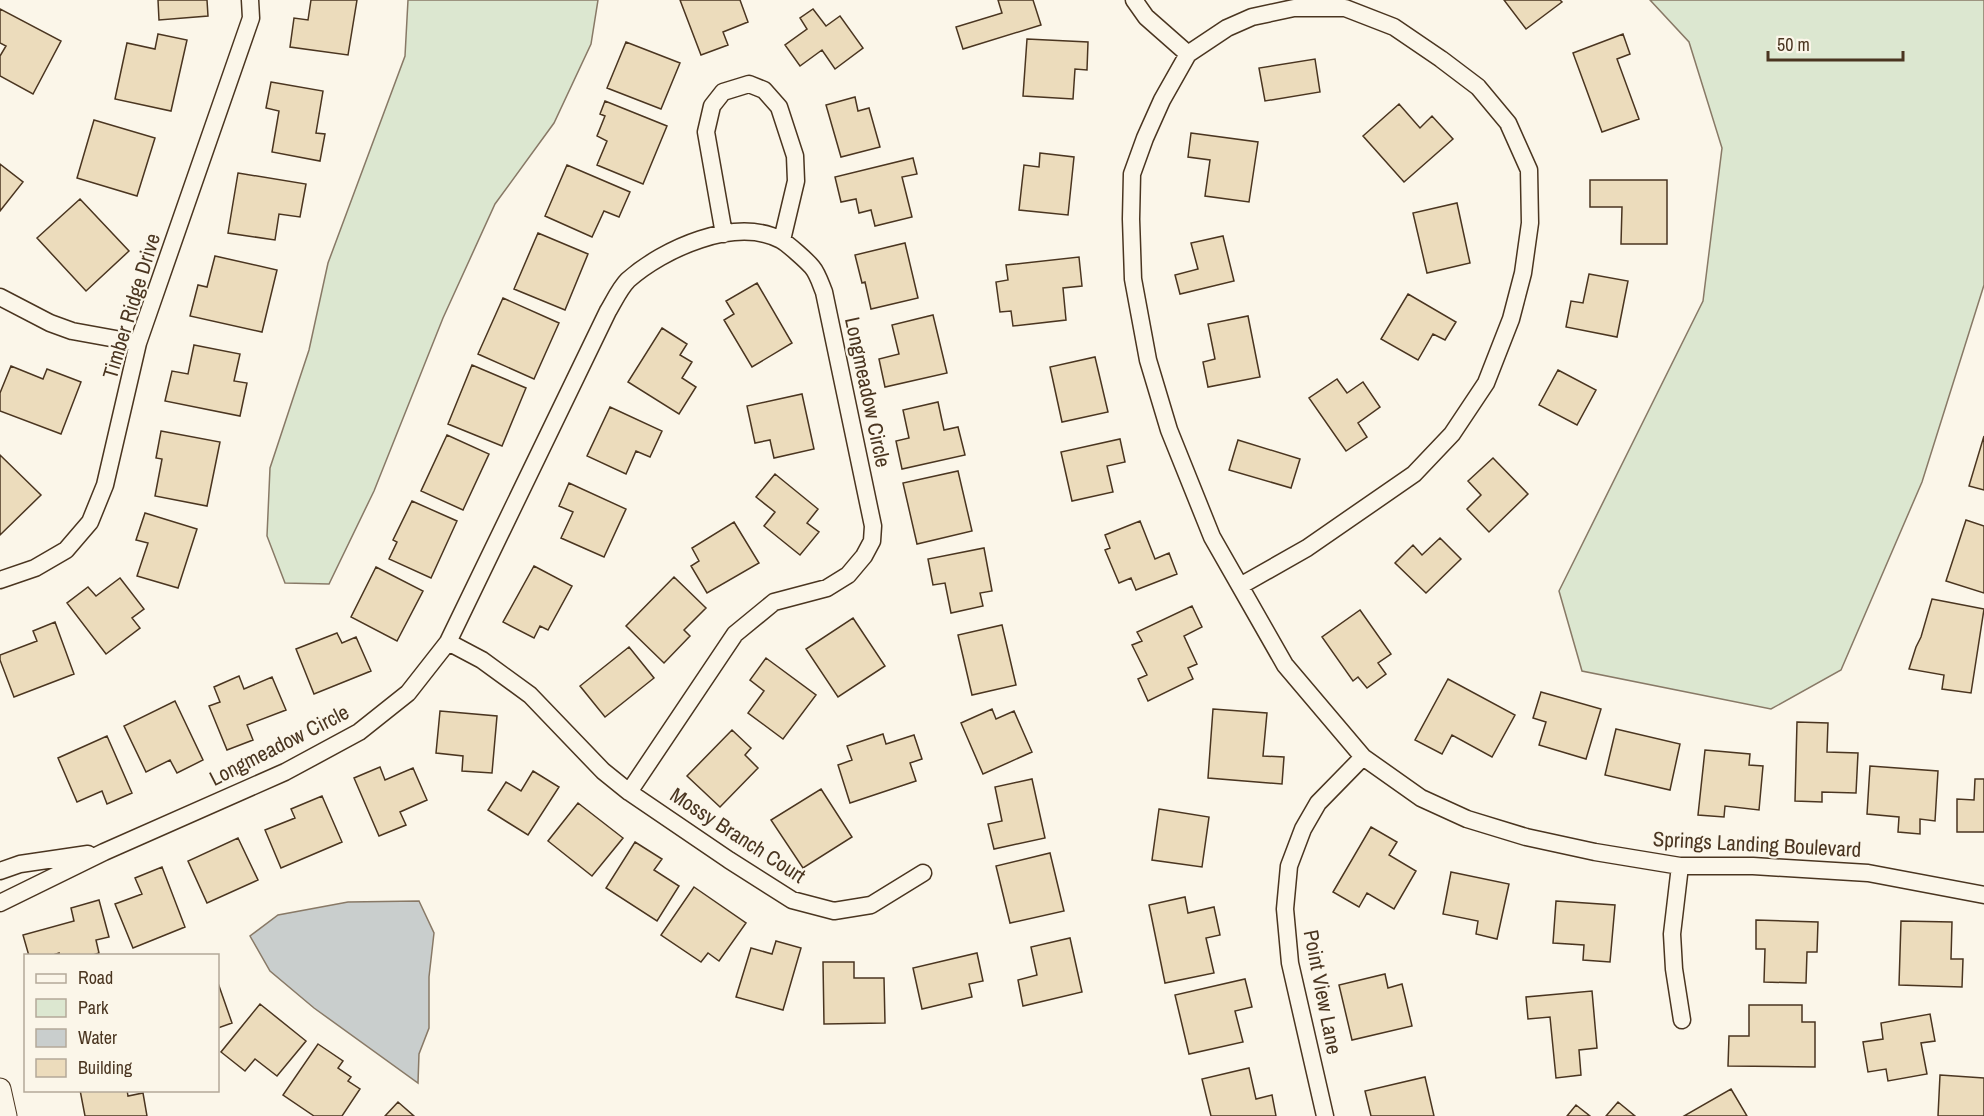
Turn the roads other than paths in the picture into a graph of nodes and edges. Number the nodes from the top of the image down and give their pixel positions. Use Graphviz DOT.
graph roads {
  1 [pos="250,0"];
  2 [pos="1134,0"];
  3 [pos="1188,54"];
  4 [pos="724,234"];
  5 [pos="782,240"];
  6 [pos="0,297"];
  7 [pos="138,343"];
  8 [pos="0,580"];
  9 [pos="1240,586"];
  10 [pos="448,642"];
  11 [pos="1363,757"];
  12 [pos="630,792"];
  13 [pos="104,852"];
  14 [pos="1680,866"];
  15 [pos="0,870"];
  16 [pos="923,873"];
  17 [pos="1984,896"];
  18 [pos="0,903"];
  19 [pos="1682,1020"];
  20 [pos="0,1089"];
  21 [pos="6,1116"];
  22 [pos="1325,1116"];
  1 -- 7 [label="street, Timber Ridge Drive"];
  2 -- 3 [label="street"];
  3 -- 9 [label="street, Springs Landing Boulevard"];
  3 -- 9 [label="street, Springs Landing Boulevard"];
  4 -- 5 [label="street, Longmeadow Circle"];
  4 -- 5 [label="street"];
  4 -- 10 [label="street, Longmeadow Circle"];
  5 -- 12 [label="street, Longmeadow Circle"];
  6 -- 7 [label="street"];
  7 -- 8 [label="street, Timber Ridge Drive"];
  9 -- 11 [label="street, Springs Landing Boulevard"];
  10 -- 12 [label="street"];
  10 -- 13 [label="street, Longmeadow Circle"];
  11 -- 14 [label="street, Springs Landing Boulevard"];
  11 -- 22 [label="street, Point View Lane"];
  12 -- 16 [label="street, Mossy Branch Court"];
  13 -- 15 [label="street, Longmeadow Circle"];
  13 -- 18 [label="street, Longmeadow Circle"];
  14 -- 17 [label="street, Springs Landing Boulevard"];
  14 -- 19 [label="street"];
  20 -- 21 [label="street"];
}
